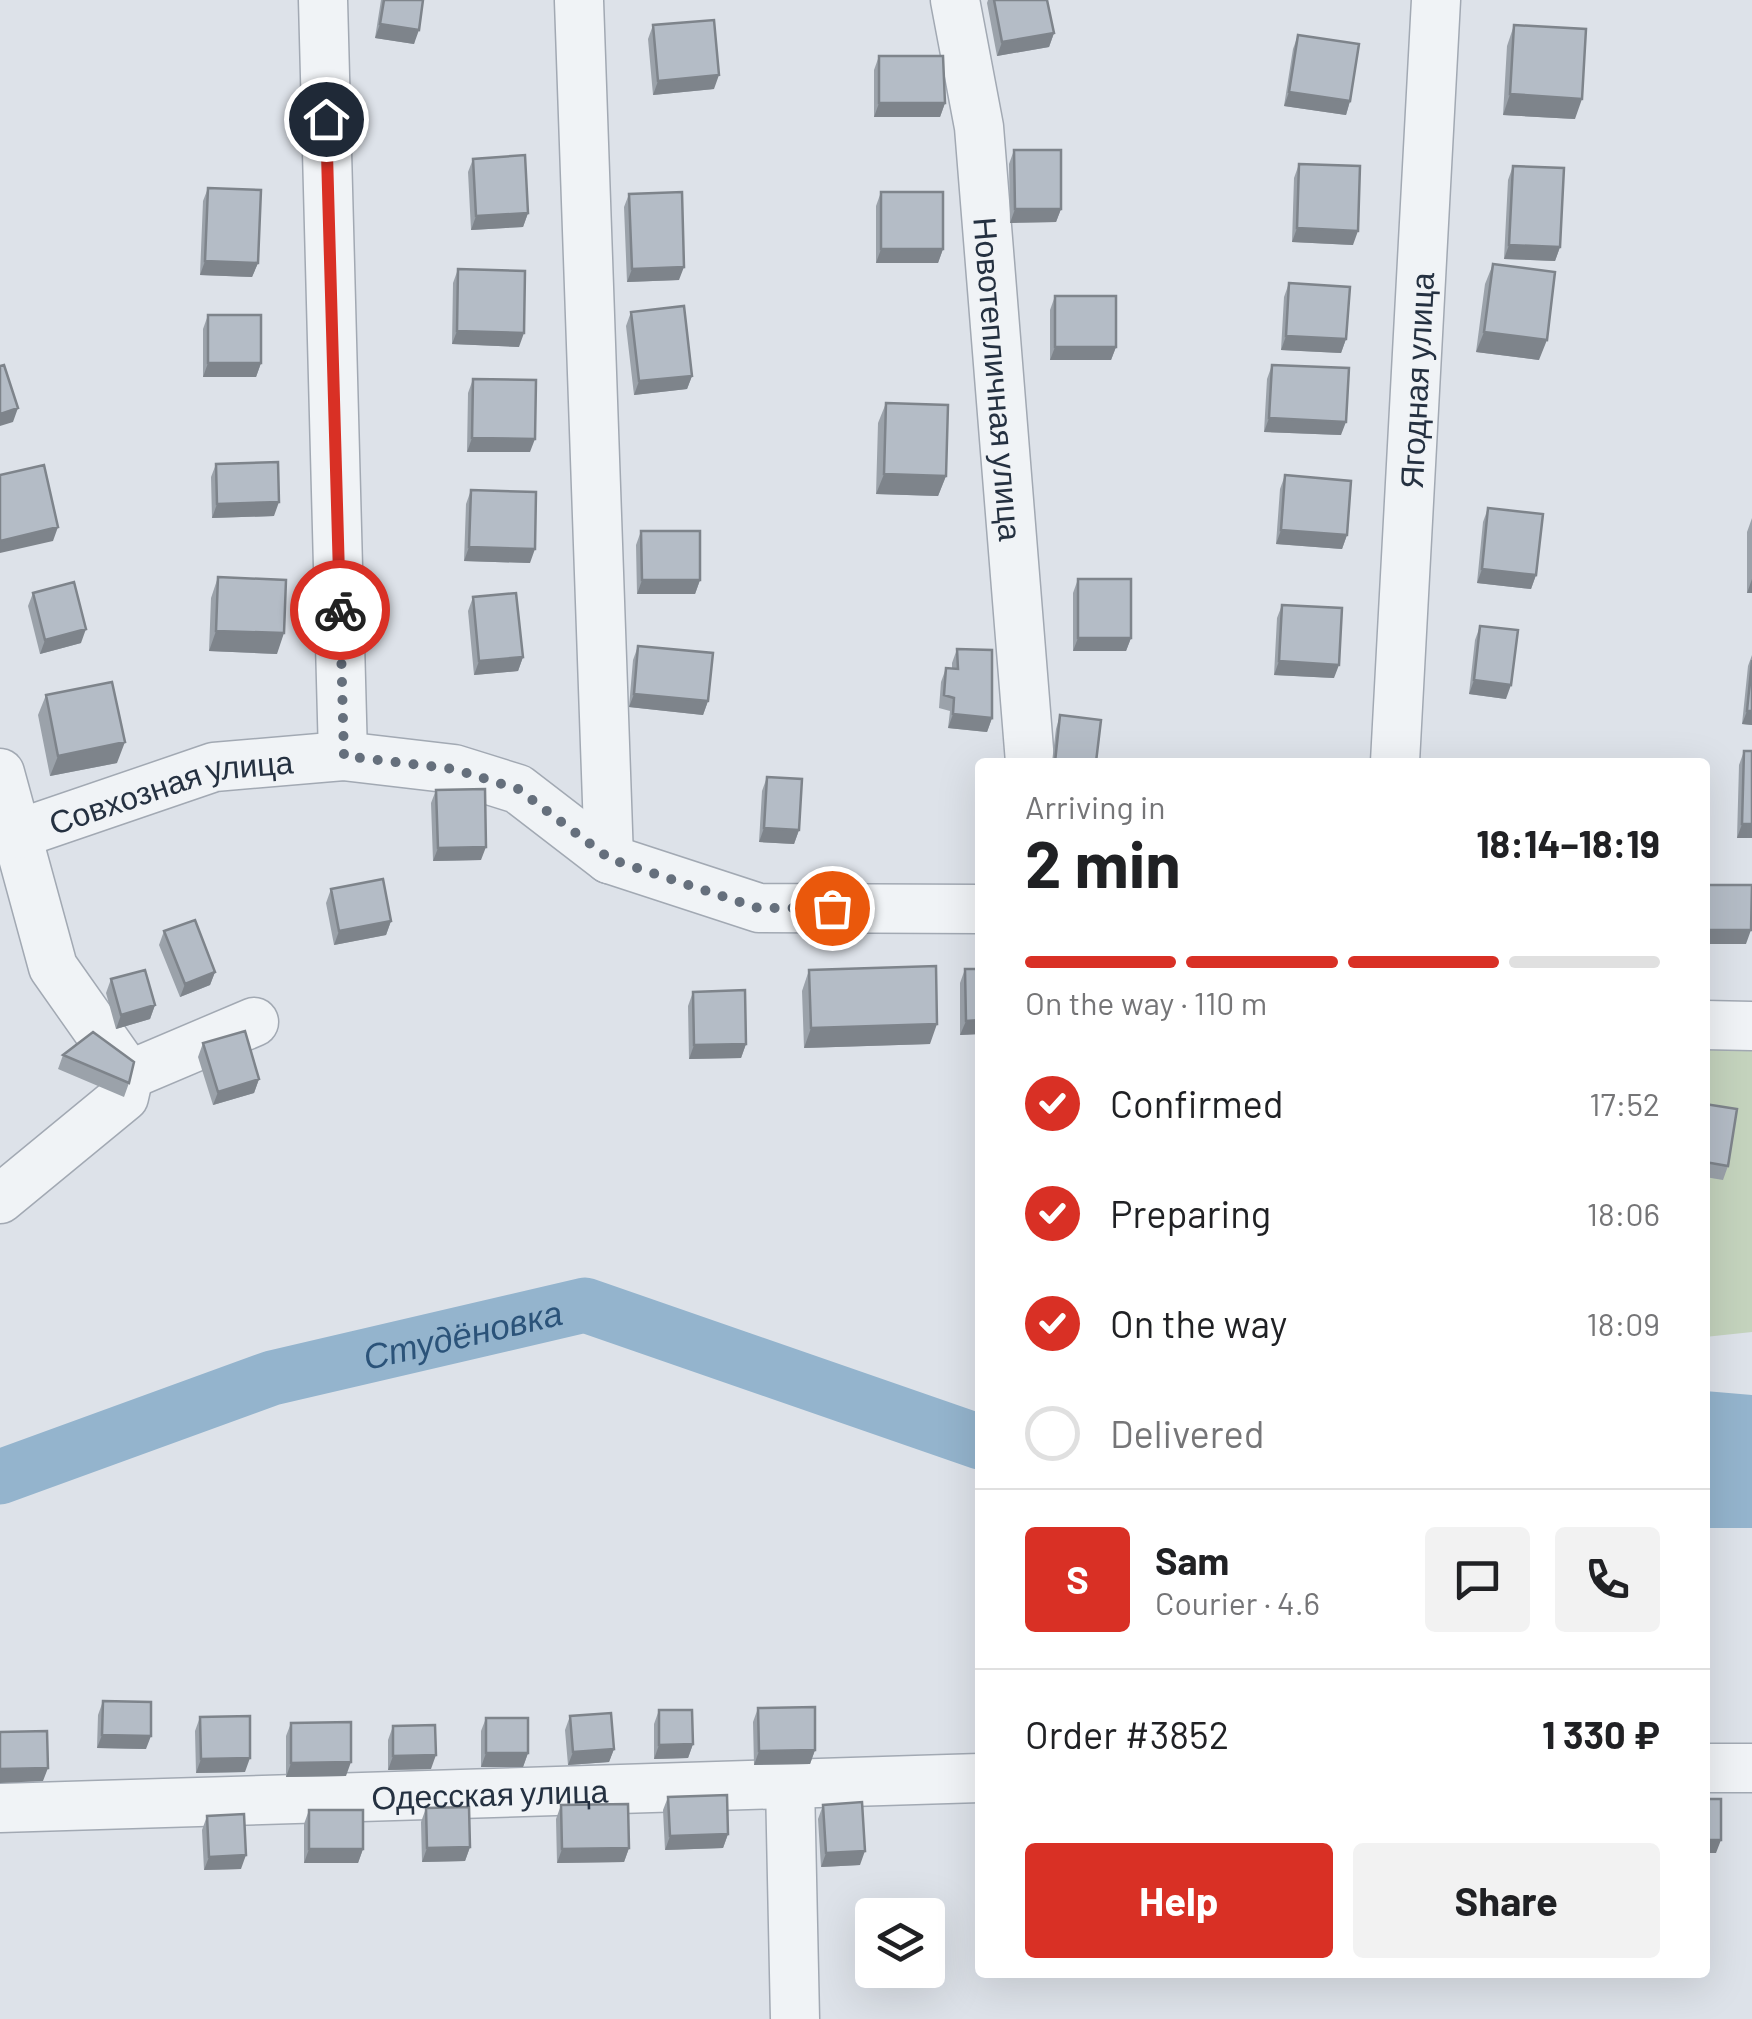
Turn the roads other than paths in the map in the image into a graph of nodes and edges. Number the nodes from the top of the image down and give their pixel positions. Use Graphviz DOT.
graph roads {
  1 [pos="323,0"];
  2 [pos="955,0"];
  3 [pos="1436,0"];
  4 [pos="579,1"];
  5 [pos="344,756"];
  6 [pos="1030,758"];
  7 [pos="1394,758"];
  8 [pos="0,773"];
  9 [pos="18,834"];
  10 [pos="610,859"];
  11 [pos="975,909"];
  12 [pos="254,1022"];
  13 [pos="1710,1025"];
  14 [pos="1752,1026"];
  15 [pos="130,1075"];
  16 [pos="0,1199"];
  17 [pos="1710,1768"];
  18 [pos="1752,1768"];
  19 [pos="975,1778"];
  20 [pos="790,1784"];
  21 [pos="0,1808"];
  22 [pos="795,2019"];
  1 -- 5 [label="street"];
  2 -- 6 [label="street, Новотепличная улица"];
  3 -- 7 [label="street, Ягодная улица"];
  4 -- 10 [label="street"];
  5 -- 9 [label="street, Совхозная улица"];
  5 -- 10 [label="street, Совхозная улица"];
  8 -- 9 [label="street"];
  9 -- 15 [label="street, Совхозная улица"];
  10 -- 11 [label="street, Совхозная улица"];
  12 -- 15 [label="street"];
  13 -- 14 [label="street"];
  15 -- 16 [label="street"];
  17 -- 18 [label="street"];
  19 -- 20 [label="street, Одесская улица"];
  20 -- 21 [label="street, Одесская улица"];
  20 -- 22 [label="street"];
}
